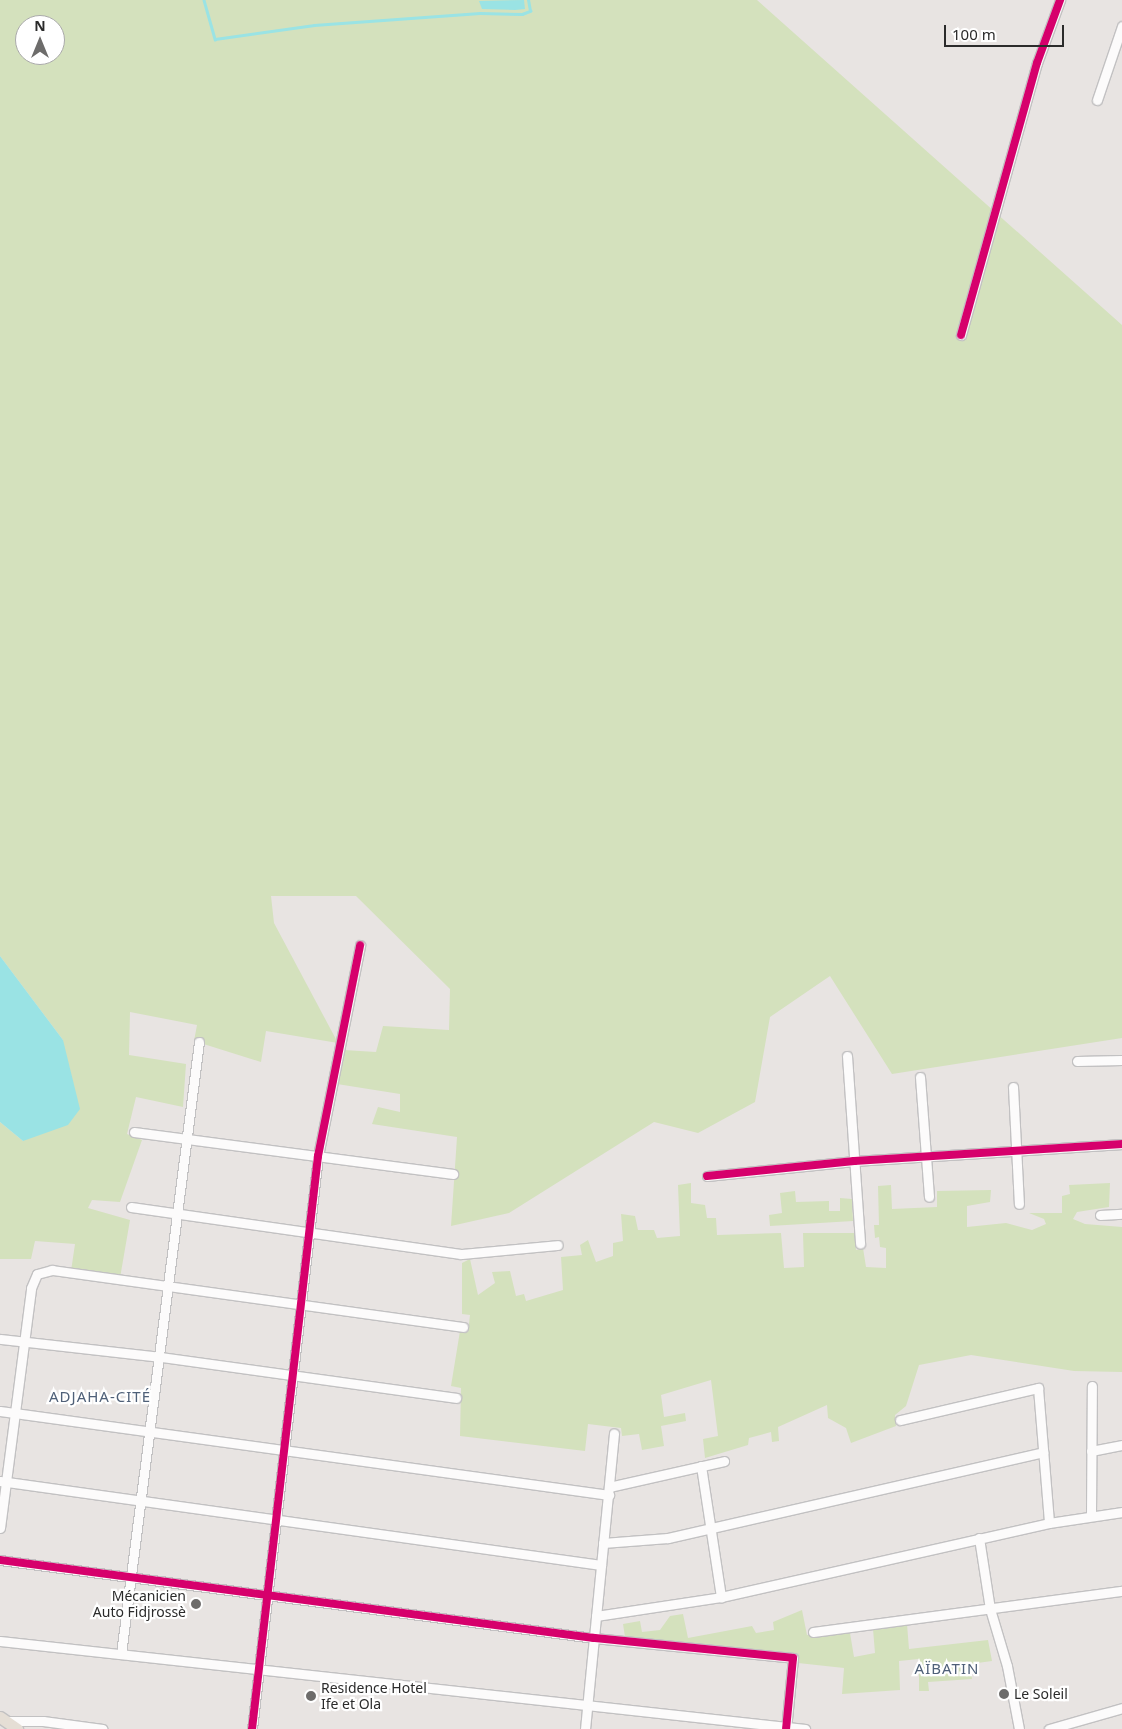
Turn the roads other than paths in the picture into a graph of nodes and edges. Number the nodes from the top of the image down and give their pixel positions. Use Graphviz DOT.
graph roads {
  1 [pos="1060,0"];
  2 [pos="1122,26"];
  3 [pos="1097,100"];
  4 [pos="962,335"];
  5 [pos="360,945"];
  6 [pos="199,1042"];
  7 [pos="847,1056"];
  8 [pos="1122,1060"];
  9 [pos="1077,1061"];
  10 [pos="920,1077"];
  11 [pos="1013,1086"];
  12 [pos="134,1132"];
  13 [pos="187,1139"];
  14 [pos="1122,1144"];
  15 [pos="1015,1148"];
  16 [pos="318,1156"];
  17 [pos="926,1158"];
  18 [pos="854,1160"];
  19 [pos="453,1174"];
  20 [pos="708,1176"];
  21 [pos="929,1197"];
  22 [pos="1019,1204"];
  23 [pos="131,1207"];
  24 [pos="177,1214"];
  25 [pos="1122,1214"];
  26 [pos="1100,1215"];
  27 [pos="309,1232"];
  28 [pos="860,1244"];
  29 [pos="558,1245"];
  30 [pos="168,1288"];
  31 [pos="301,1306"];
  32 [pos="463,1327"];
  33 [pos="0,1339"];
  34 [pos="24,1342"];
  35 [pos="160,1357"];
  36 [pos="293,1374"];
  37 [pos="1092,1386"];
  38 [pos="456,1398"];
  39 [pos="0,1412"];
  40 [pos="15,1414"];
  41 [pos="900,1420"];
  42 [pos="149,1432"];
  43 [pos="614,1433"];
  44 [pos="1122,1445"];
  45 [pos="284,1450"];
  46 [pos="1091,1451"];
  47 [pos="1043,1452"];
  48 [pos="724,1461"];
  49 [pos="701,1466"];
  50 [pos="3,1482"];
  51 [pos="609,1491"];
  52 [pos="140,1501"];
  53 [pos="1122,1512"];
  54 [pos="1091,1516"];
  55 [pos="276,1522"];
  56 [pos="1048,1523"];
  57 [pos="0,1528"];
  58 [pos="711,1528"];
  59 [pos="979,1538"];
  60 [pos="603,1543"];
  61 [pos="0,1560"];
  62 [pos="601,1565"];
  63 [pos="130,1580"];
  64 [pos="1122,1591"];
  65 [pos="267,1595"];
  66 [pos="721,1597"];
  67 [pos="990,1609"];
  68 [pos="596,1616"];
  69 [pos="813,1632"];
  70 [pos="594,1638"];
  71 [pos="0,1641"];
  72 [pos="121,1654"];
  73 [pos="258,1669"];
  74 [pos="587,1705"];
  75 [pos="1122,1708"];
  76 [pos="3,1719"];
  77 [pos="786,1728"];
  78 [pos="17,1729"];
  79 [pos="102,1729"];
  80 [pos="252,1729"];
  81 [pos="585,1729"];
  82 [pos="805,1729"];
  83 [pos="1019,1729"];
  84 [pos="1049,1729"];
  1 -- 4 [label="street"];
  2 -- 3 [label="street"];
  5 -- 16 [label="street"];
  6 -- 13 [label="street"];
  7 -- 18 [label="street"];
  8 -- 9 [label="street"];
  10 -- 17 [label="street"];
  11 -- 15 [label="street"];
  12 -- 13 [label="street"];
  13 -- 16 [label="street"];
  13 -- 24 [label="street"];
  14 -- 15 [label="street"];
  15 -- 17 [label="street"];
  15 -- 22 [label="street"];
  16 -- 19 [label="street"];
  16 -- 27 [label="street"];
  17 -- 18 [label="street"];
  17 -- 21 [label="street"];
  18 -- 20 [label="street"];
  18 -- 28 [label="street"];
  23 -- 24 [label="street"];
  24 -- 27 [label="street"];
  24 -- 30 [label="street"];
  25 -- 26 [label="street"];
  27 -- 29 [label="street"];
  27 -- 31 [label="street"];
  30 -- 31 [label="street"];
  30 -- 34 [label="street"];
  30 -- 35 [label="street"];
  31 -- 32 [label="street"];
  31 -- 36 [label="street"];
  33 -- 34 [label="street"];
  34 -- 35 [label="street"];
  34 -- 40 [label="street"];
  35 -- 36 [label="street"];
  35 -- 42 [label="street"];
  36 -- 38 [label="street"];
  36 -- 45 [label="street"];
  37 -- 46 [label="street"];
  39 -- 40 [label="street"];
  40 -- 42 [label="street"];
  40 -- 50 [label="street"];
  41 -- 47 [label="street"];
  42 -- 45 [label="street"];
  42 -- 52 [label="street"];
  43 -- 51 [label="street"];
  44 -- 46 [label="street"];
  45 -- 51 [label="street"];
  45 -- 55 [label="street"];
  46 -- 54 [label="street"];
  47 -- 56 [label="street"];
  47 -- 58 [label="street"];
  48 -- 49 [label="street"];
  49 -- 51 [label="street"];
  49 -- 58 [label="street"];
  50 -- 52 [label="street"];
  50 -- 57 [label="street"];
  51 -- 60 [label="street"];
  52 -- 55 [label="street"];
  52 -- 63 [label="street"];
  53 -- 54 [label="street"];
  54 -- 56 [label="street"];
  55 -- 62 [label="street"];
  55 -- 65 [label="street"];
  56 -- 59 [label="street"];
  58 -- 60 [label="street"];
  58 -- 66 [label="street"];
  59 -- 66 [label="street"];
  59 -- 67 [label="street"];
  60 -- 62 [label="street"];
  61 -- 63 [label="street"];
  62 -- 68 [label="street"];
  63 -- 65 [label="street"];
  63 -- 72 [label="street"];
  64 -- 67 [label="street"];
  65 -- 70 [label="street"];
  65 -- 73 [label="street"];
  66 -- 68 [label="street"];
  67 -- 69 [label="street"];
  67 -- 83 [label="street"];
  68 -- 70 [label="street"];
  70 -- 74 [label="street"];
  70 -- 77 [label="street"];
  71 -- 72 [label="street"];
  72 -- 73 [label="street"];
  73 -- 74 [label="street"];
  73 -- 80 [label="street"];
  74 -- 77 [label="street"];
  74 -- 81 [label="street"];
  75 -- 84 [label="street"];
  76 -- 78 [label="main road"];
  76 -- 79 [label="street"];
  77 -- 82 [label="street"];
}
